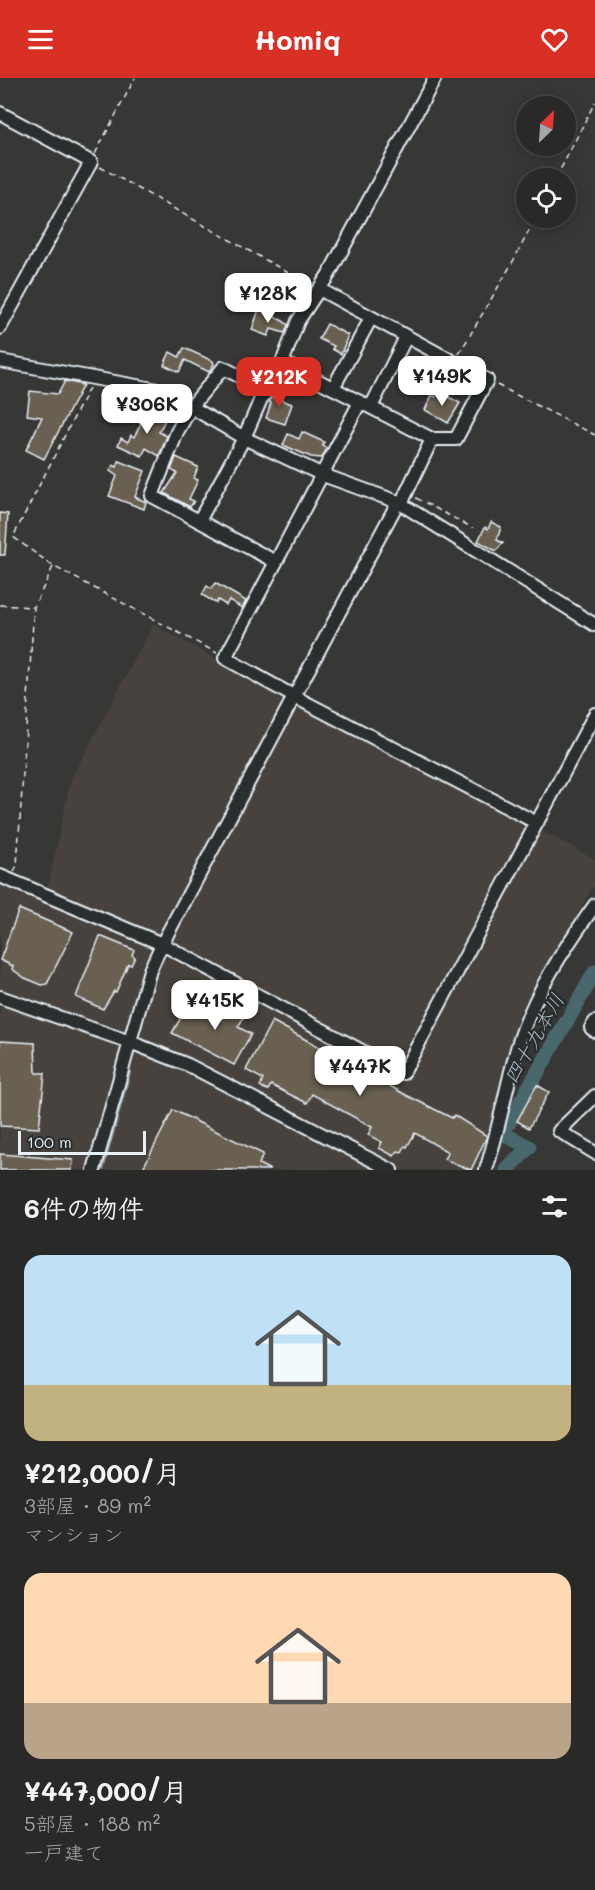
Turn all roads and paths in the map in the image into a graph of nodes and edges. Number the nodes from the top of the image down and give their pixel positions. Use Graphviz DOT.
graph roads {
  1 [pos="135,78"];
  2 [pos="435,78"];
  3 [pos="595,102"];
  4 [pos="0,112"];
  5 [pos="91,162"];
  6 [pos="561,168"];
  7 [pos="531,228"];
  8 [pos="319,289"];
  9 [pos="371,318"];
  10 [pos="0,328"];
  11 [pos="406,337"];
  12 [pos="0,361"];
  13 [pos="282,362"];
  14 [pos="454,363"];
  15 [pos="93,379"];
  16 [pos="488,380"];
  17 [pos="333,388"];
  18 [pos="266,389"];
  19 [pos="365,404"];
  20 [pos="191,407"];
  21 [pos="595,435"];
  22 [pos="244,438"];
  23 [pos="432,439"];
  24 [pos="323,475"];
  25 [pos="402,500"];
  26 [pos="200,521"];
  27 [pos="473,528"];
  28 [pos="276,562"];
  29 [pos="53,566"];
  30 [pos="0,605"];
  31 [pos="34,607"];
  32 [pos="595,625"];
  33 [pos="225,658"];
  34 [pos="295,697"];
  35 [pos="595,714"];
  36 [pos="537,823"];
  37 [pos="5,878"];
  38 [pos="595,905"];
  39 [pos="162,944"];
  40 [pos="0,997"];
  41 [pos="595,1022"];
  42 [pos="595,1030"];
  43 [pos="130,1042"];
  44 [pos="595,1096"];
  45 [pos="595,1153"];
  46 [pos="368,1158"];
  47 [pos="94,1170"];
  48 [pos="362,1170"];
  49 [pos="391,1170"];
  50 [pos="486,1170"];
  1 -- 5 [label="path"];
  2 -- 8 [label="street"];
  3 -- 6 [label="path"];
  4 -- 5 [label="street"];
  5 -- 8 [label="path"];
  5 -- 10 [label="street"];
  7 -- 14 [label="path"];
  8 -- 9 [label="street"];
  8 -- 13 [label="street"];
  9 -- 11 [label="street"];
  9 -- 17 [label="street"];
  11 -- 14 [label="street"];
  11 -- 19 [label="street"];
  12 -- 15 [label="street"];
  13 -- 17 [label="street"];
  13 -- 18 [label="street"];
  14 -- 16 [label="street"];
  15 -- 20 [label="street"];
  15 -- 29 [label="path"];
  16 -- 21 [label="path"];
  16 -- 23 [label="street"];
  17 -- 19 [label="street"];
  18 -- 20 [label="street"];
  18 -- 22 [label="street"];
  19 -- 23 [label="street"];
  19 -- 24 [label="street"];
  20 -- 22 [label="street"];
  20 -- 26 [label="street"];
  22 -- 24 [label="street"];
  22 -- 26 [label="street"];
  23 -- 25 [label="street"];
  24 -- 25 [label="street"];
  24 -- 28 [label="street"];
  25 -- 27 [label="path"];
  25 -- 32 [label="street"];
  25 -- 34 [label="street"];
  26 -- 28 [label="street"];
  28 -- 33 [label="street"];
  29 -- 31 [label="path"];
  29 -- 33 [label="path"];
  30 -- 31 [label="path"];
  31 -- 37 [label="path"];
  33 -- 34 [label="street"];
  34 -- 36 [label="street"];
  34 -- 39 [label="street"];
  35 -- 36 [label="street"];
  36 -- 39 [label="street"];
  37 -- 39 [label="street"];
  38 -- 50 [label="street"];
  39 -- 43 [label="street"];
  40 -- 43 [label="street"];
  41 -- 42 [label="street"];
  43 -- 46 [label="street"];
  43 -- 47 [label="street"];
  44 -- 45 [label="street"];
  46 -- 48 [label="street"];
  46 -- 49 [label="street"];
}
